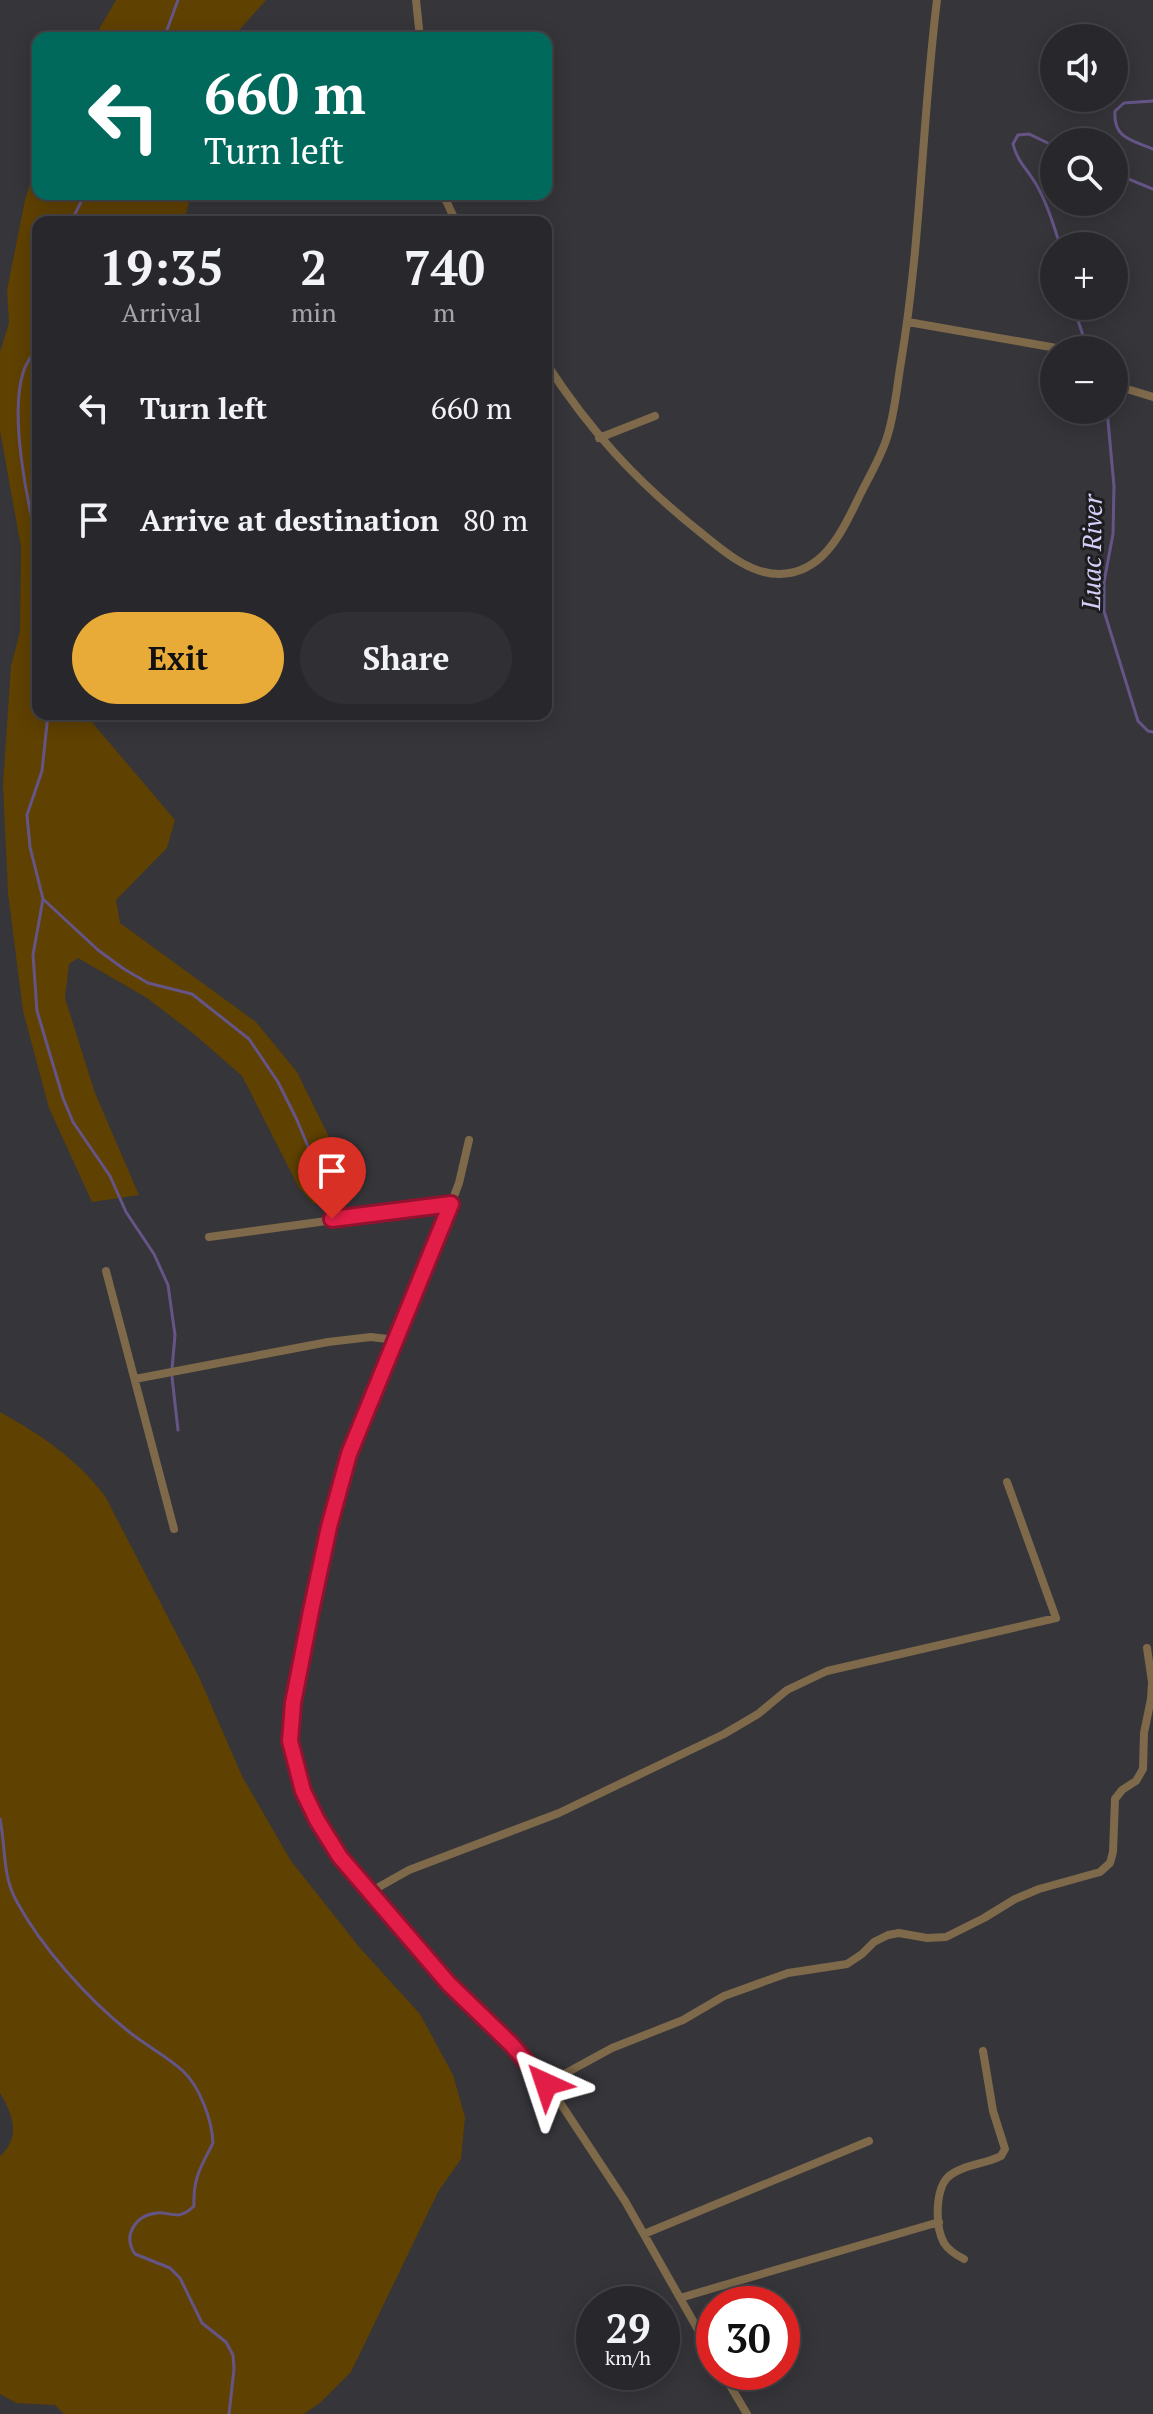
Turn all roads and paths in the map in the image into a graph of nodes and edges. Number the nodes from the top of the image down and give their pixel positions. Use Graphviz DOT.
graph roads {
  1 [pos="416,0"];
  2 [pos="937,0"];
  3 [pos="419,32"];
  4 [pos="908,322"];
  5 [pos="1040,345"];
  6 [pos="552,371"];
  7 [pos="1128,389"];
  8 [pos="1153,397"];
  9 [pos="655,416"];
  10 [pos="599,438"];
  11 [pos="469,1140"];
  12 [pos="451,1204"];
  13 [pos="209,1237"];
  14 [pos="106,1271"];
  15 [pos="396,1340"];
  16 [pos="135,1379"];
  17 [pos="1007,1482"];
  18 [pos="174,1529"];
  19 [pos="1147,1648"];
  20 [pos="370,1892"];
  21 [pos="983,2051"];
  22 [pos="546,2084"];
  23 [pos="869,2141"];
  24 [pos="939,2222"];
  25 [pos="644,2234"];
  26 [pos="964,2259"];
  27 [pos="673,2286"];
  28 [pos="680,2298"];
  29 [pos="696,2326"];
  30 [pos="733,2390"];
  31 [pos="747,2414"];
  1 -- 3 [label="street"];
  2 -- 4 [label="street"];
  4 -- 5 [label="street"];
  4 -- 10 [label="street"];
  6 -- 10 [label="street"];
  7 -- 8 [label="street"];
  9 -- 10 [label="street"];
  11 -- 12 [label="street"];
  12 -- 13 [label="street"];
  12 -- 15 [label="street"];
  14 -- 16 [label="street"];
  15 -- 16 [label="street"];
  15 -- 20 [label="street"];
  16 -- 18 [label="street"];
  17 -- 20 [label="street"];
  19 -- 22 [label="street"];
  20 -- 22 [label="street"];
  21 -- 24 [label="street"];
  22 -- 25 [label="street"];
  23 -- 25 [label="street"];
  24 -- 26 [label="street"];
  24 -- 28 [label="street"];
  25 -- 27 [label="street"];
  28 -- 29 [label="street"];
  30 -- 31 [label="street"];
}
